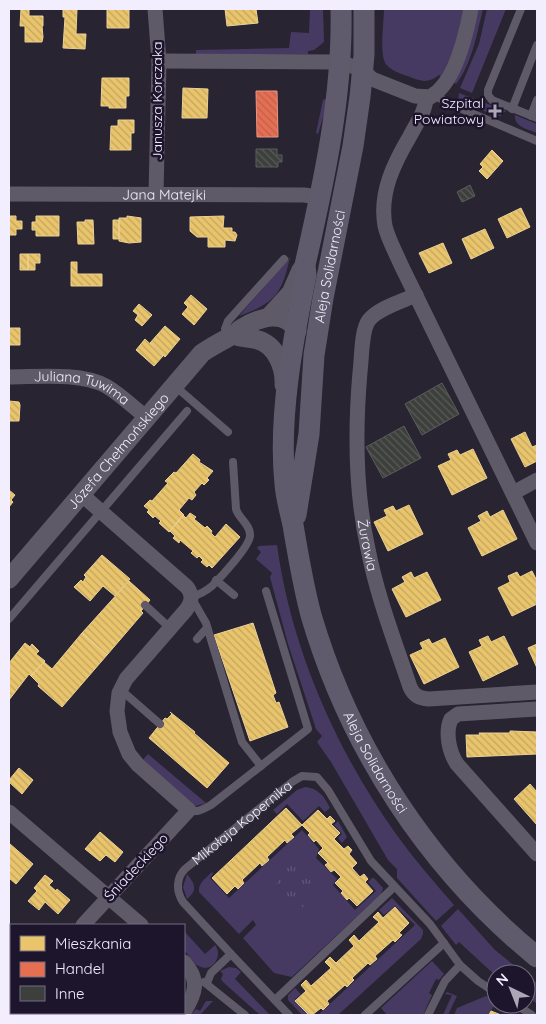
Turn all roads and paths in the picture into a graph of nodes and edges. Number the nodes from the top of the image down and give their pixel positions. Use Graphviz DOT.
graph roads {
  1 [pos="155,9"];
  2 [pos="341,9"];
  3 [pos="364,9"];
  4 [pos="471,9"];
  5 [pos="521,9"];
  6 [pos="537,45"];
  7 [pos="159,61"];
  8 [pos="340,62"];
  9 [pos="363,70"];
  10 [pos="430,96"];
  11 [pos="537,100"];
  12 [pos="512,109"];
  13 [pos="534,117"];
  14 [pos="537,140"];
  15 [pos="9,194"];
  16 [pos="156,194"];
  17 [pos="319,197"];
  18 [pos="284,259"];
  19 [pos="305,265"];
  20 [pos="416,295"];
  21 [pos="270,316"];
  22 [pos="307,333"];
  23 [pos="231,336"];
  24 [pos="258,340"];
  25 [pos="9,376"];
  26 [pos="174,385"];
  27 [pos="286,402"];
  28 [pos="187,411"];
  29 [pos="146,417"];
  30 [pos="228,432"];
  31 [pos="234,462"];
  32 [pos="537,480"];
  33 [pos="81,494"];
  34 [pos="513,494"];
  35 [pos="100,511"];
  36 [pos="293,525"];
  37 [pos="537,543"];
  38 [pos="9,579"];
  39 [pos="216,580"];
  40 [pos="266,591"];
  41 [pos="234,595"];
  42 [pos="191,597"];
  43 [pos="145,605"];
  44 [pos="9,619"];
  45 [pos="170,628"];
  46 [pos="207,628"];
  47 [pos="197,639"];
  48 [pos="121,690"];
  49 [pos="537,692"];
  50 [pos="537,709"];
  51 [pos="160,724"];
  52 [pos="261,766"];
  53 [pos="189,810"];
  54 [pos="9,812"];
  55 [pos="537,854"];
  56 [pos="394,887"];
  57 [pos="108,897"];
  58 [pos="84,924"];
  59 [pos="140,924"];
  60 [pos="444,943"];
  61 [pos="231,954"];
  62 [pos="537,957"];
  63 [pos="185,963"];
  64 [pos="460,964"];
  65 [pos="201,983"];
  66 [pos="486,986"];
  67 [pos="275,1000"];
  68 [pos="185,1009"];
  69 [pos="245,1015"];
  70 [pos="289,1015"];
  71 [pos="364,1015"];
  72 [pos="428,1015"];
  1 -- 7 [label="street, Janusza Korczaka"];
  2 -- 8 [label="main road, Aleja Solidarności"];
  3 -- 9 [label="main road, Aleja Solidarności"];
  4 -- 10 [label="street"];
  5 -- 12 [label="lane"];
  6 -- 12 [label="lane"];
  7 -- 8 [label="street"];
  7 -- 16 [label="street, Janusza Korczaka"];
  8 -- 9 [label="street"];
  8 -- 17 [label="main road, Aleja Solidarności"];
  9 -- 10 [label="street"];
  9 -- 22 [label="main road, Aleja Solidarności"];
  10 -- 14 [label="lane"];
  10 -- 20 [label="street"];
  11 -- 13 [label="lane"];
  12 -- 13 [label="lane"];
  15 -- 16 [label="street, Jana Matejki"];
  16 -- 17 [label="street, Jana Matejki"];
  17 -- 19 [label="main road, Aleja Solidarności"];
  18 -- 23 [label="lane"];
  19 -- 21 [label="street, Józefa Chełmońskiego"];
  19 -- 22 [label="main road, Aleja Solidarności"];
  20 -- 34 [label="street"];
  20 -- 49 [label="street, Żurawia"];
  21 -- 22 [label="street"];
  21 -- 23 [label="street, Józefa Chełmońskiego"];
  22 -- 24 [label="street"];
  22 -- 27 [label="main road, Aleja Solidarności"];
  22 -- 36 [label="main road, Aleja Solidarności"];
  23 -- 24 [label="street"];
  23 -- 26 [label="street, Józefa Chełmońskiego"];
  24 -- 27 [label="street"];
  25 -- 29 [label="street, Juliana Tuwima"];
  26 -- 29 [label="street, Józefa Chełmońskiego"];
  26 -- 30 [label="lane"];
  27 -- 36 [label="main road, Aleja Solidarności"];
  28 -- 35 [label="lane"];
  29 -- 33 [label="street, Józefa Chełmońskiego"];
  31 -- 39 [label="lane"];
  32 -- 34 [label="street"];
  33 -- 35 [label="street"];
  33 -- 38 [label="street, Józefa Chełmońskiego"];
  34 -- 37 [label="street"];
  35 -- 42 [label="street"];
  35 -- 44 [label="lane"];
  36 -- 62 [label="main road, Aleja Solidarności"];
  39 -- 41 [label="lane"];
  39 -- 42 [label="lane"];
  40 -- 52 [label="lane"];
  42 -- 45 [label="street"];
  42 -- 46 [label="lane"];
  43 -- 45 [label="lane"];
  45 -- 48 [label="street"];
  46 -- 47 [label="lane"];
  46 -- 52 [label="lane"];
  48 -- 51 [label="lane"];
  48 -- 53 [label="street"];
  50 -- 55 [label="street"];
  52 -- 53 [label="lane"];
  53 -- 57 [label="street, Śniadeckiego"];
  54 -- 57 [label="street"];
  56 -- 60 [label="lane, Mikołaja Kopernika"];
  56 -- 61 [label="lane, Mikołaja Kopernika"];
  56 -- 67 [label="lane"];
  57 -- 58 [label="street, Śniadeckiego"];
  57 -- 59 [label="street"];
  60 -- 64 [label="lane, Mikołaja Kopernika"];
  60 -- 71 [label="lane"];
  61 -- 65 [label="lane"];
  61 -- 67 [label="lane, Mikołaja Kopernika"];
  63 -- 65 [label="street"];
  64 -- 66 [label="lane, Mikołaja Kopernika"];
  64 -- 72 [label="lane"];
  65 -- 68 [label="street"];
  65 -- 69 [label="lane"];
  67 -- 70 [label="lane, Mikołaja Kopernika"];
}
